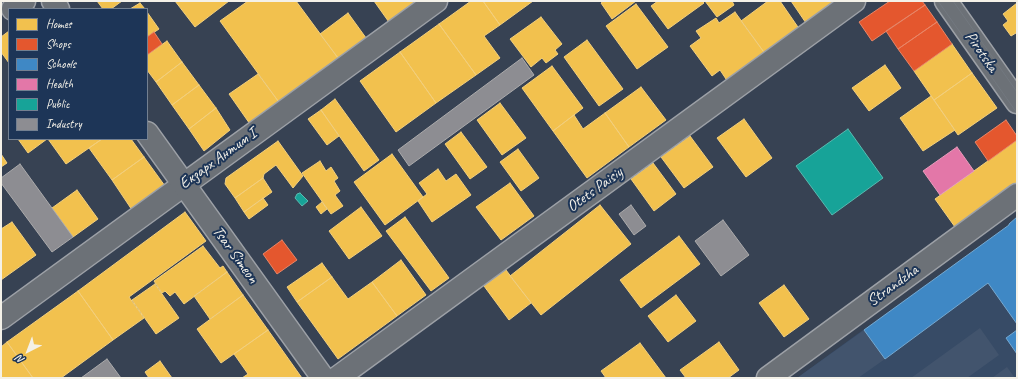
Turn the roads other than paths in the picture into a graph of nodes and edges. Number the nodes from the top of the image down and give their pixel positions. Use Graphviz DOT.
graph roads {
  1 [pos="24,1"];
  2 [pos="436,1"];
  3 [pos="854,1"];
  4 [pos="946,1"];
  5 [pos="14,8"];
  6 [pos="1017,102"];
  7 [pos="148,133"];
  8 [pos="184,184"];
  9 [pos="1017,195"];
  10 [pos="1,318"];
  11 [pos="323,378"];
  12 [pos="337,378"];
  13 [pos="768,378"];
  1 -- 5 [label="street"];
  2 -- 8 [label="street, Екзарх Антим I"];
  3 -- 12 [label="street, Otets Paisiy"];
  4 -- 6 [label="street, Pirotska"];
  7 -- 8 [label="street, Tsar Simeon"];
  8 -- 10 [label="street, Екзарх Антим I"];
  8 -- 11 [label="street, Tsar Simeon"];
  9 -- 13 [label="street, Strandzha"];
}
